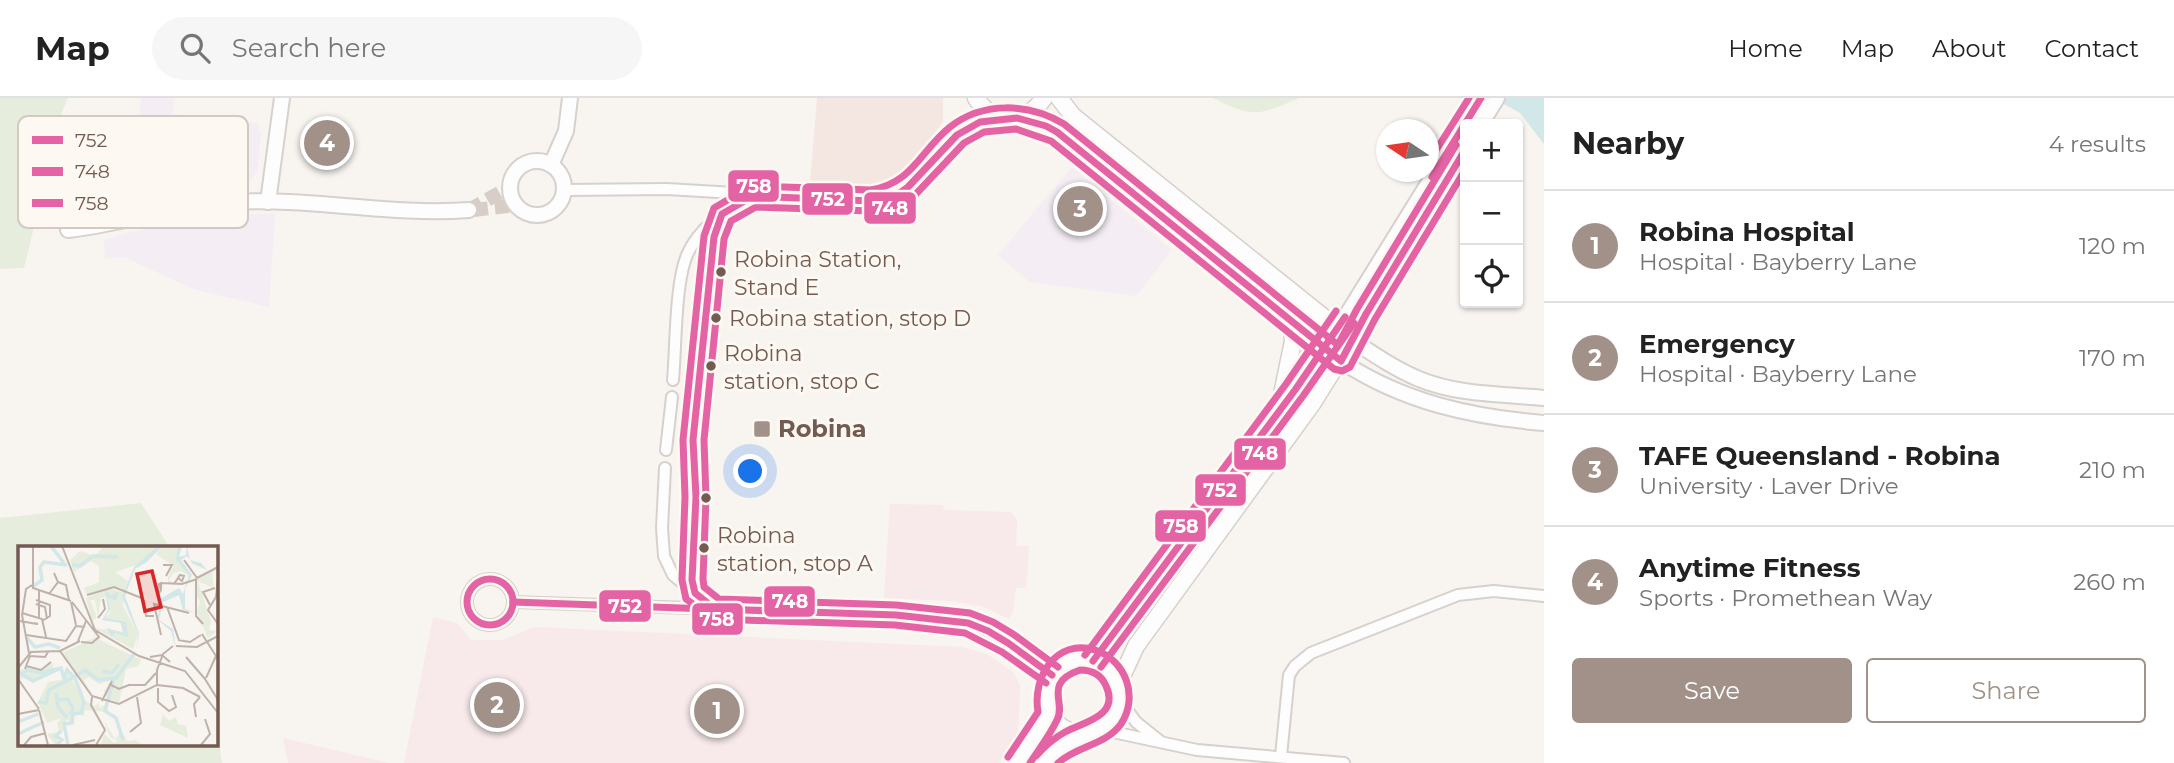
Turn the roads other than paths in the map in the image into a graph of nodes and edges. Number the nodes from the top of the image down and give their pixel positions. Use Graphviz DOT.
graph roads {
  1 [pos="282,98"];
  2 [pos="570,98"];
  3 [pos="976,98"];
  4 [pos="1044,98"];
  5 [pos="1059,98"];
  6 [pos="1497,98"];
  7 [pos="1481,111"];
  8 [pos="1009,118"];
  9 [pos="566,131"];
  10 [pos="1460,158"];
  11 [pos="533,161"];
  12 [pos="551,165"];
  13 [pos="564,190"];
  14 [pos="753,196"];
  15 [pos="248,202"];
  16 [pos="268,202"];
  17 [pos="470,210"];
  18 [pos="722,214"];
  19 [pos="87,228"];
  20 [pos="68,230"];
  21 [pos="1291,323"];
  22 [pos="1338,329"];
  23 [pos="1352,340"];
  24 [pos="1324,350"];
  25 [pos="1341,361"];
  26 [pos="673,380"];
  27 [pos="700,382"];
  28 [pos="672,397"];
  29 [pos="1544,398"];
  30 [pos="698,399"];
  31 [pos="1279,411"];
  32 [pos="1544,423"];
  33 [pos="666,450"];
  34 [pos="693,450"];
  35 [pos="665,468"];
  36 [pos="693,469"];
  37 [pos="695,593"];
  38 [pos="1544,596"];
  39 [pos="513,602"];
  40 [pos="715,609"];
  41 [pos="1093,661"];
  42 [pos="1052,675"];
  43 [pos="1118,692"];
  44 [pos="1049,714"];
  45 [pos="1092,732"];
  46 [pos="1163,744"];
  47 [pos="1281,756"];
  48 [pos="1017,763"];
  49 [pos="1043,763"];
  50 [pos="1344,763"];
  1 -- 16 [label="street"];
  2 -- 9 [label="street"];
  3 -- 8 [label="main road"];
  4 -- 8 [label="main road"];
  5 -- 22 [label="main road"];
  6 -- 7 [label="street"];
  7 -- 22 [label="street"];
  8 -- 14 [label="street"];
  8 -- 21 [label="main road"];
  9 -- 11 [label="street"];
  9 -- 12 [label="street"];
  10 -- 23 [label="street"];
  11 -- 12 [label="street"];
  11 -- 13 [label="street"];
  12 -- 13 [label="street"];
  13 -- 14 [label="street"];
  14 -- 18 [label="street"];
  15 -- 16 [label="street"];
  16 -- 17 [label="street"];
  18 -- 26 [label="street"];
  18 -- 27 [label="street"];
  19 -- 20 [label="street"];
  21 -- 24 [label="main road"];
  21 -- 31 [label="main road"];
  22 -- 23 [label="main road"];
  22 -- 24 [label="main road"];
  23 -- 25 [label="main road"];
  23 -- 29 [label="street"];
  24 -- 25 [label="main road"];
  24 -- 31 [label="main road"];
  25 -- 32 [label="street"];
  25 -- 43 [label="main road"];
  28 -- 33 [label="street"];
  30 -- 34 [label="street"];
  31 -- 41 [label="main road"];
  35 -- 37 [label="street"];
  36 -- 37 [label="street"];
  37 -- 40 [label="street"];
  38 -- 47 [label="street"];
  39 -- 39 [label="street"];
  39 -- 40 [label="street"];
  40 -- 42 [label="street"];
  41 -- 42 [label="main road"];
  41 -- 43 [label="main road"];
  42 -- 44 [label="main road"];
  43 -- 45 [label="main road"];
  43 -- 46 [label="street"];
  44 -- 45 [label="main road"];
  44 -- 48 [label="main road"];
  45 -- 46 [label="street"];
  45 -- 49 [label="main road"];
  46 -- 47 [label="street"];
  47 -- 50 [label="street"];
}
